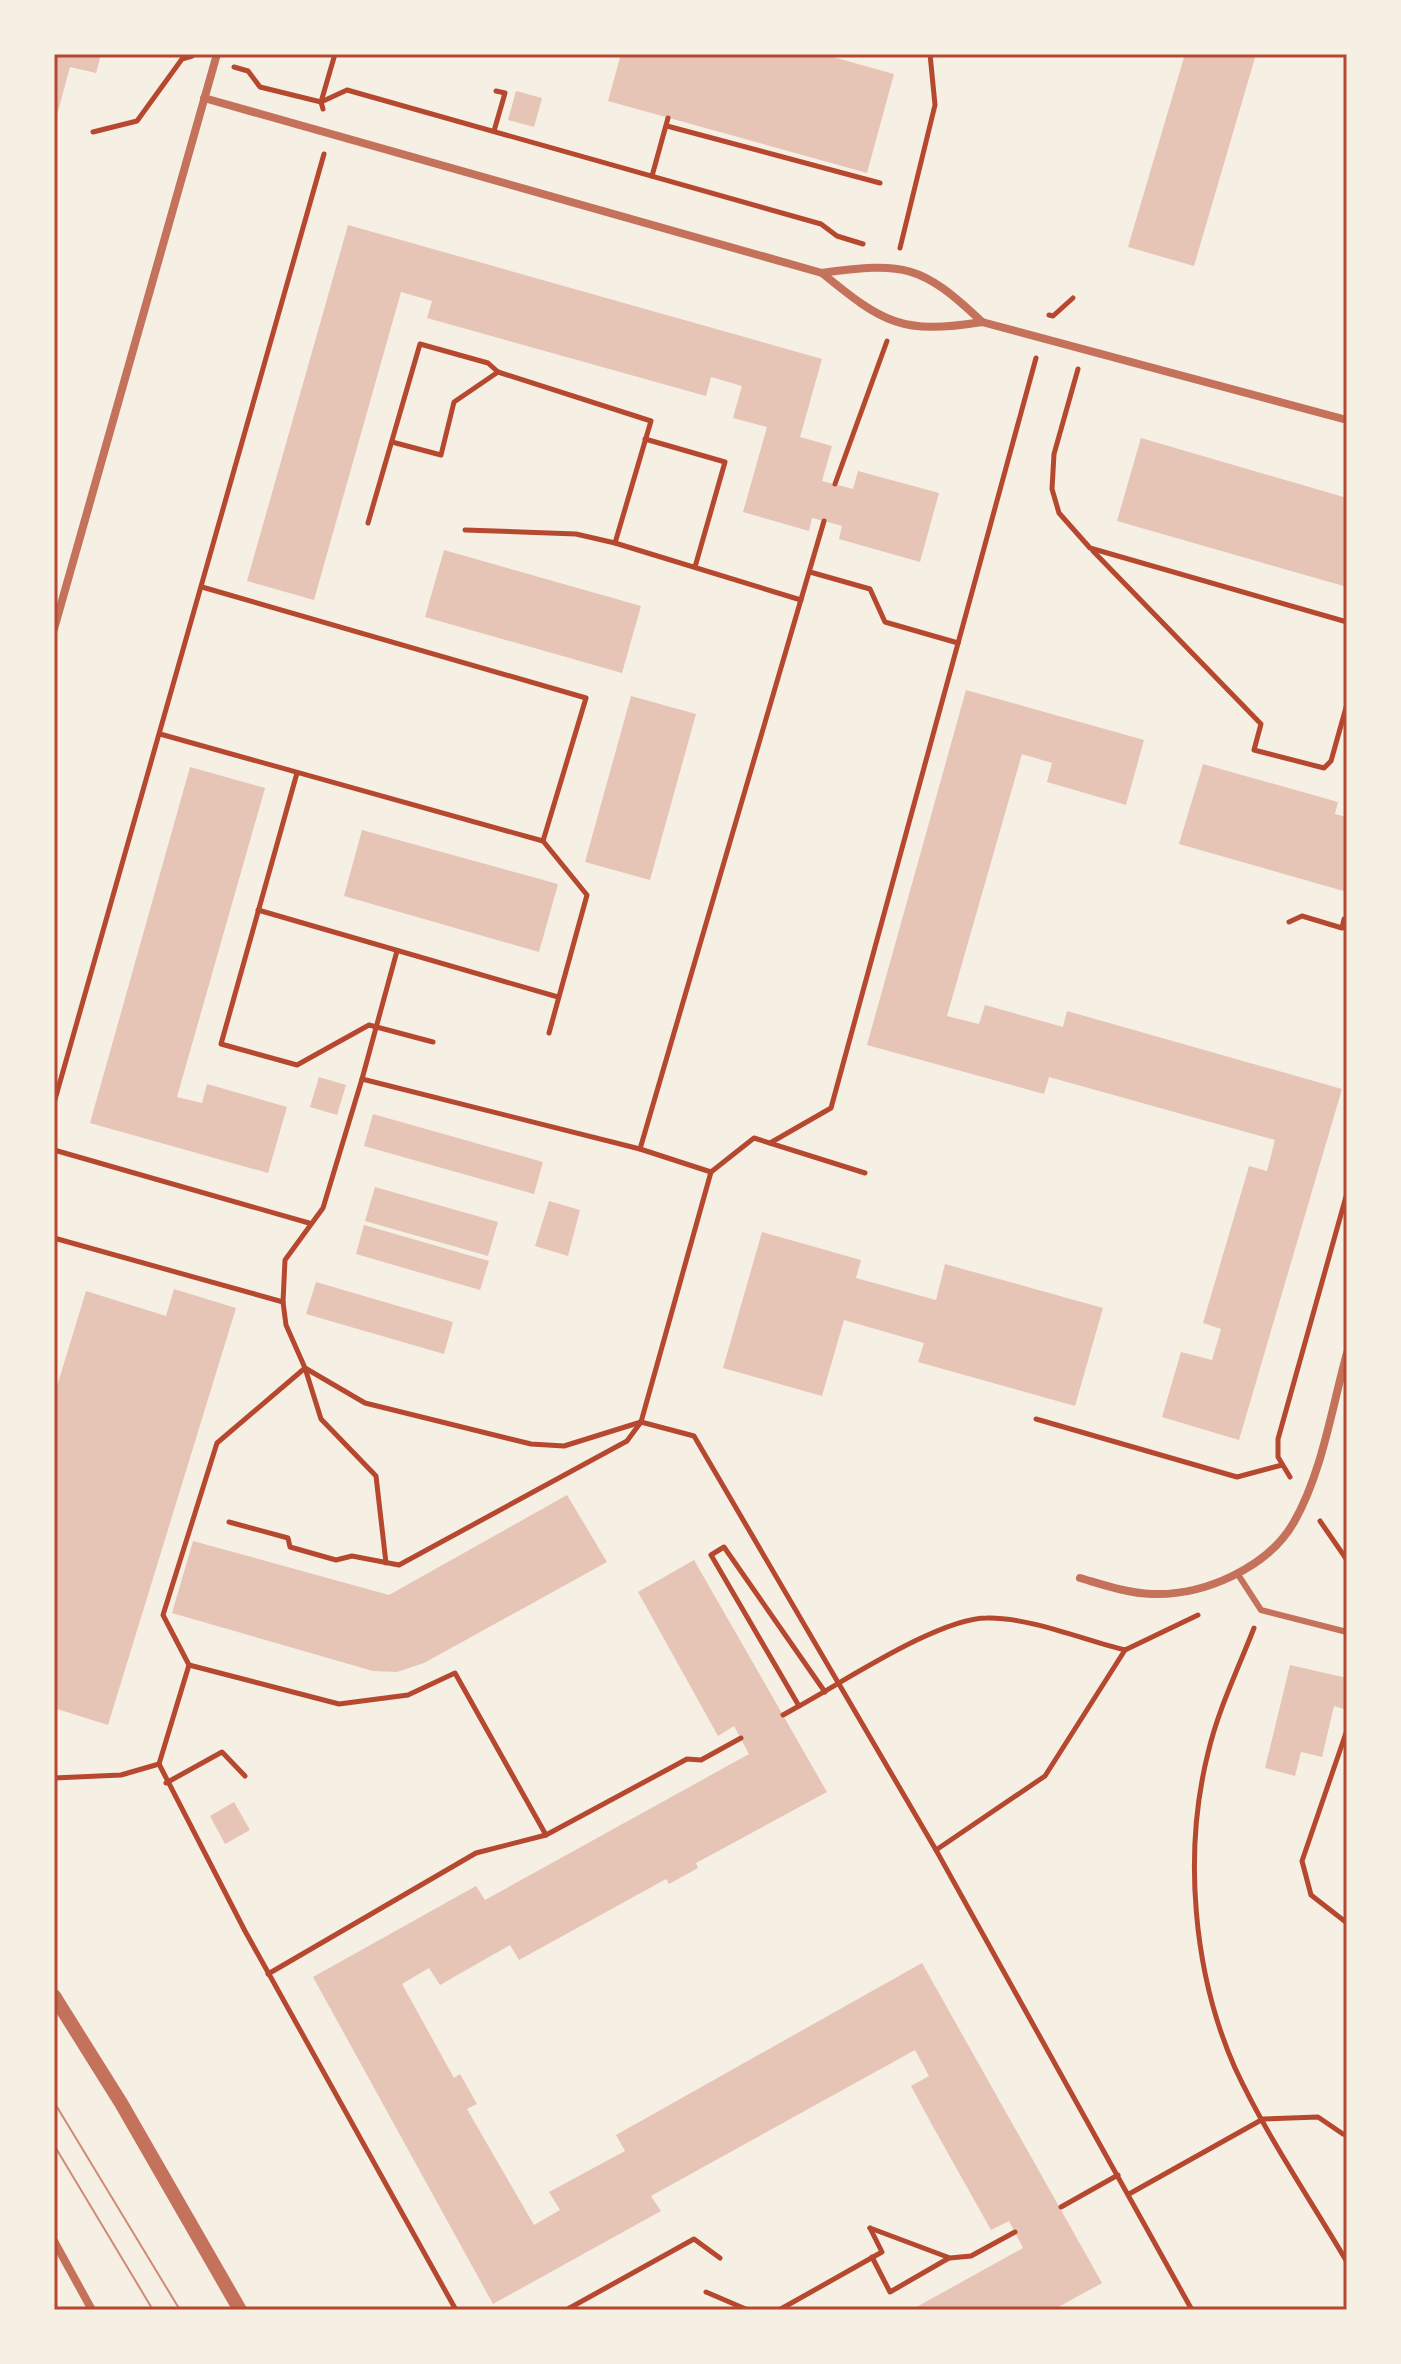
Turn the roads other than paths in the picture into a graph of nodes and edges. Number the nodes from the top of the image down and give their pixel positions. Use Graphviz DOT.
graph roads {
  1 [pos="217,54"];
  2 [pos="204,98"];
  3 [pos="822,273"];
  4 [pos="982,322"];
  5 [pos="1347,420"];
  6 [pos="54,629"];
  7 [pos="1347,1353"];
  8 [pos="1237,1573"];
  9 [pos="1080,1578"];
  10 [pos="1347,1632"];
  11 [pos="54,1996"];
  12 [pos="54,2241"];
  13 [pos="92,2310"];
  14 [pos="240,2310"];
  1 -- 2 [label="street"];
  2 -- 3 [label="street"];
  2 -- 6 [label="street"];
  3 -- 4 [label="street"];
  3 -- 4 [label="street"];
  4 -- 5 [label="street"];
  7 -- 8 [label="street"];
  8 -- 9 [label="street"];
  8 -- 10 [label="lane"];
  11 -- 14 [label="street"];
  12 -- 13 [label="street"];
}
